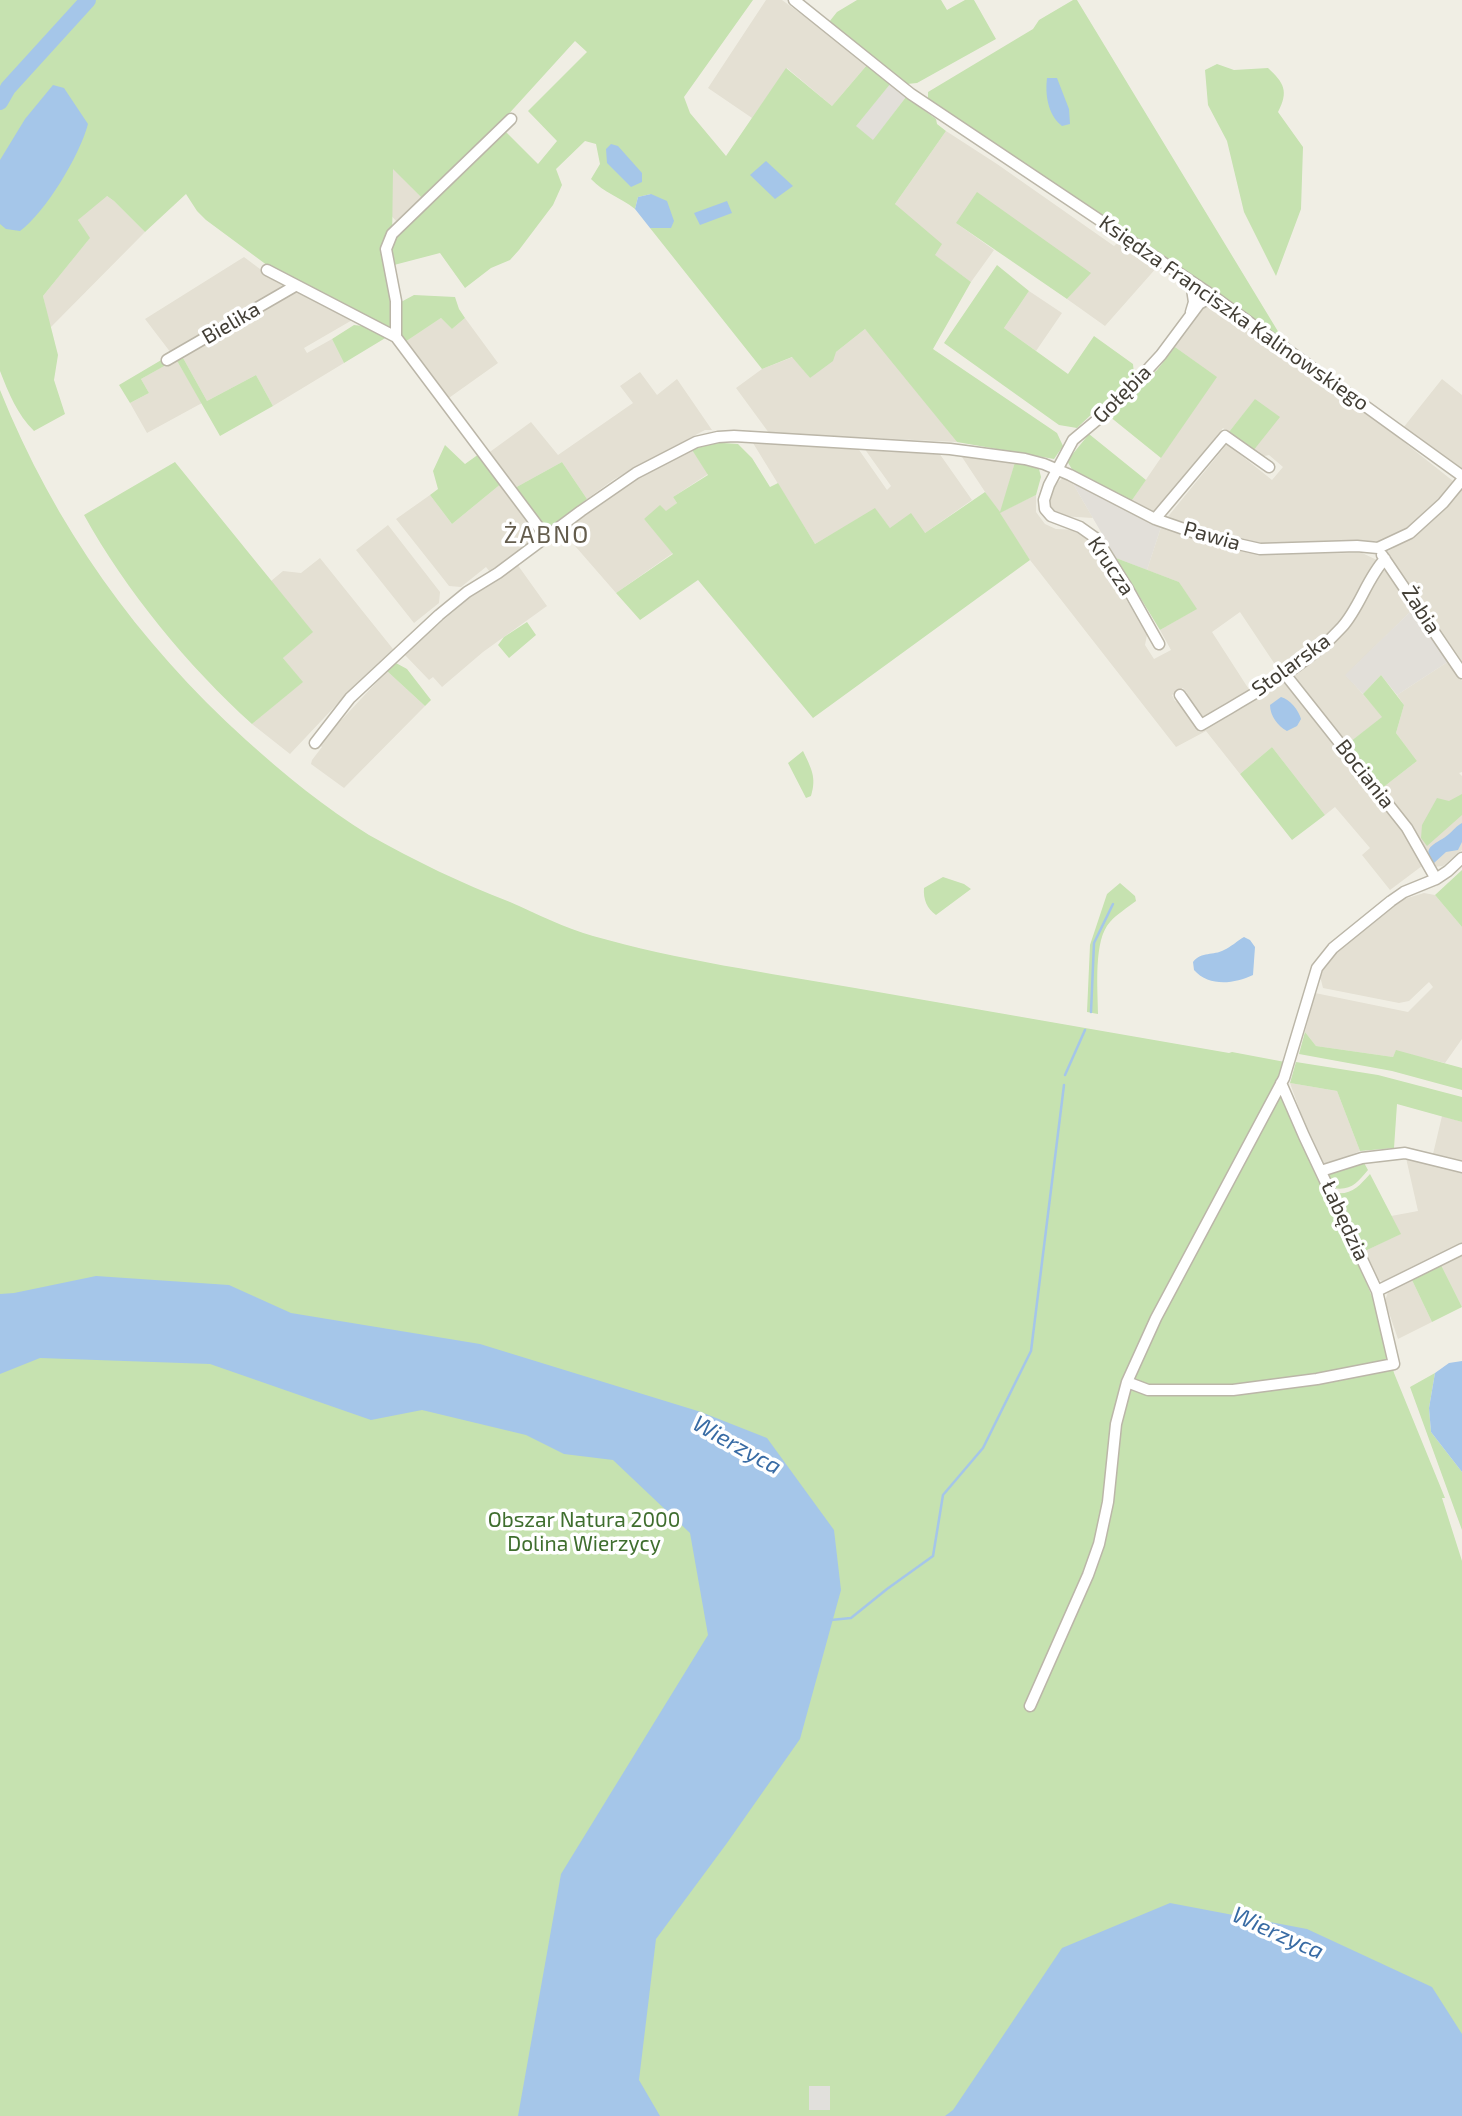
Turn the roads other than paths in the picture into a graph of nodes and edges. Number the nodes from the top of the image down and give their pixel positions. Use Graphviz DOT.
graph roads {
  1 [pos="794,0"];
  2 [pos="511,119"];
  3 [pos="267,270"];
  4 [pos="1191,282"];
  5 [pos="295,286"];
  6 [pos="1213,296"];
  7 [pos="1188,319"];
  8 [pos="396,337"];
  9 [pos="167,360"];
  10 [pos="1269,467"];
  11 [pos="1058,470"];
  12 [pos="1462,478"];
  13 [pos="1155,519"];
  14 [pos="546,537"];
  15 [pos="1378,548"];
  16 [pos="1385,559"];
  17 [pos="1159,644"];
  18 [pos="1462,673"];
  19 [pos="1286,674"];
  20 [pos="1180,695"];
  21 [pos="315,743"];
  22 [pos="1462,858"];
  23 [pos="1436,879"];
  24 [pos="1281,1083"];
  25 [pos="1462,1167"];
  26 [pos="1321,1171"];
  27 [pos="1462,1249"];
  28 [pos="1377,1291"];
  29 [pos="1126,1382"];
  30 [pos="1030,1706"];
  1 -- 4 [label="street, Księdza Franciszka Kalinowskiego"];
  2 -- 8 [label="street"];
  3 -- 5 [label="street"];
  4 -- 6 [label="street, Księdza Franciszka Kalinowskiego"];
  4 -- 7 [label="street"];
  5 -- 8 [label="street"];
  5 -- 9 [label="street, Bielika"];
  6 -- 7 [label="street, Gołębia"];
  6 -- 12 [label="street, Księdza Franciszka Kalinowskiego"];
  7 -- 11 [label="street, Gołębia"];
  8 -- 14 [label="street"];
  10 -- 13 [label="street"];
  11 -- 13 [label="street, Pawia"];
  11 -- 14 [label="street, Pawia"];
  11 -- 17 [label="street, Krucza"];
  12 -- 15 [label="street, Pawia"];
  13 -- 15 [label="street, Pawia"];
  14 -- 21 [label="street, Pawia"];
  15 -- 16 [label="street, Żabia"];
  16 -- 18 [label="street, Żabia"];
  16 -- 19 [label="street, Stolarska"];
  19 -- 20 [label="street, Stolarska"];
  19 -- 23 [label="street, Bociania"];
  22 -- 23 [label="street"];
  23 -- 24 [label="street"];
  24 -- 26 [label="street, Łabędzia"];
  24 -- 29 [label="street"];
  25 -- 26 [label="street"];
  26 -- 28 [label="street, Łabędzia"];
  27 -- 28 [label="street"];
  28 -- 29 [label="street, Łabędzia"];
  29 -- 30 [label="street"];
}
